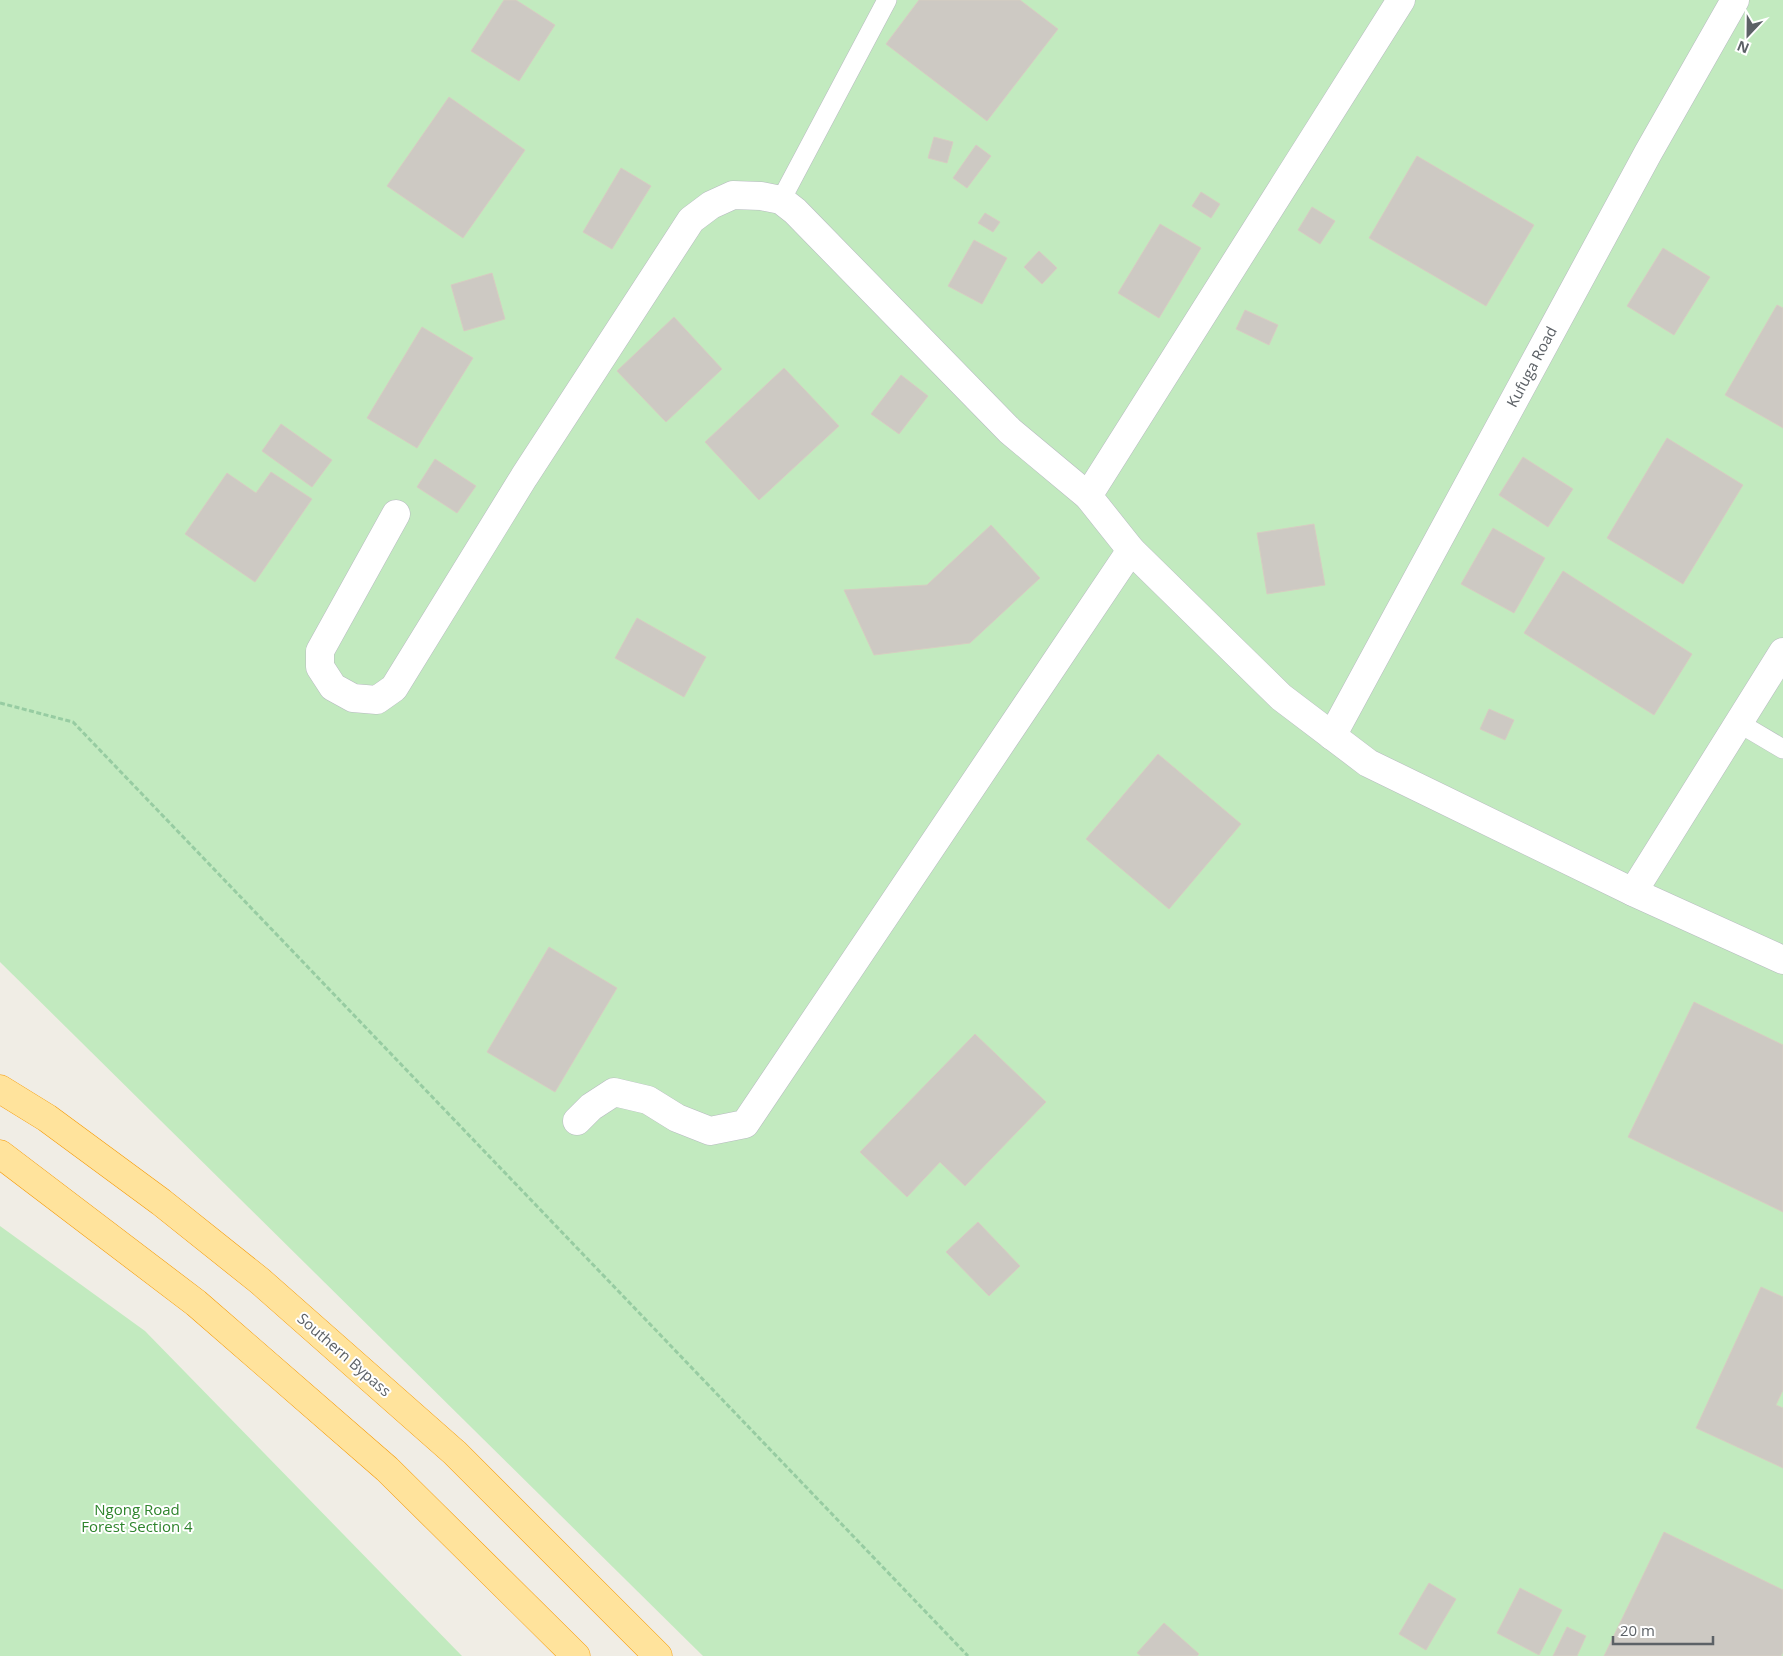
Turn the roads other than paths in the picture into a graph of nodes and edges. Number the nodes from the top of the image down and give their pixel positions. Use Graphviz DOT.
graph roads {
  1 [pos="887,0"];
  2 [pos="1401,0"];
  3 [pos="1735,0"];
  4 [pos="781,200"];
  5 [pos="1088,496"];
  6 [pos="396,514"];
  7 [pos="1131,550"];
  8 [pos="1783,652"];
  9 [pos="1739,723"];
  10 [pos="1332,736"];
  11 [pos="1783,749"];
  12 [pos="1633,892"];
  13 [pos="1783,960"];
  14 [pos="0,1089"];
  15 [pos="577,1121"];
  16 [pos="0,1154"];
  17 [pos="576,1656"];
  18 [pos="658,1656"];
  1 -- 4 [label="lane"];
  2 -- 5 [label="street"];
  3 -- 10 [label="street, Kufuga Road"];
  4 -- 5 [label="street"];
  4 -- 6 [label="street"];
  5 -- 7 [label="street"];
  7 -- 10 [label="street"];
  7 -- 15 [label="street"];
  8 -- 9 [label="street"];
  9 -- 11 [label="lane"];
  9 -- 12 [label="street"];
  10 -- 12 [label="street"];
  12 -- 13 [label="street"];
  14 -- 18 [label="highway, Southern Bypass"];
  16 -- 17 [label="highway"];
}
